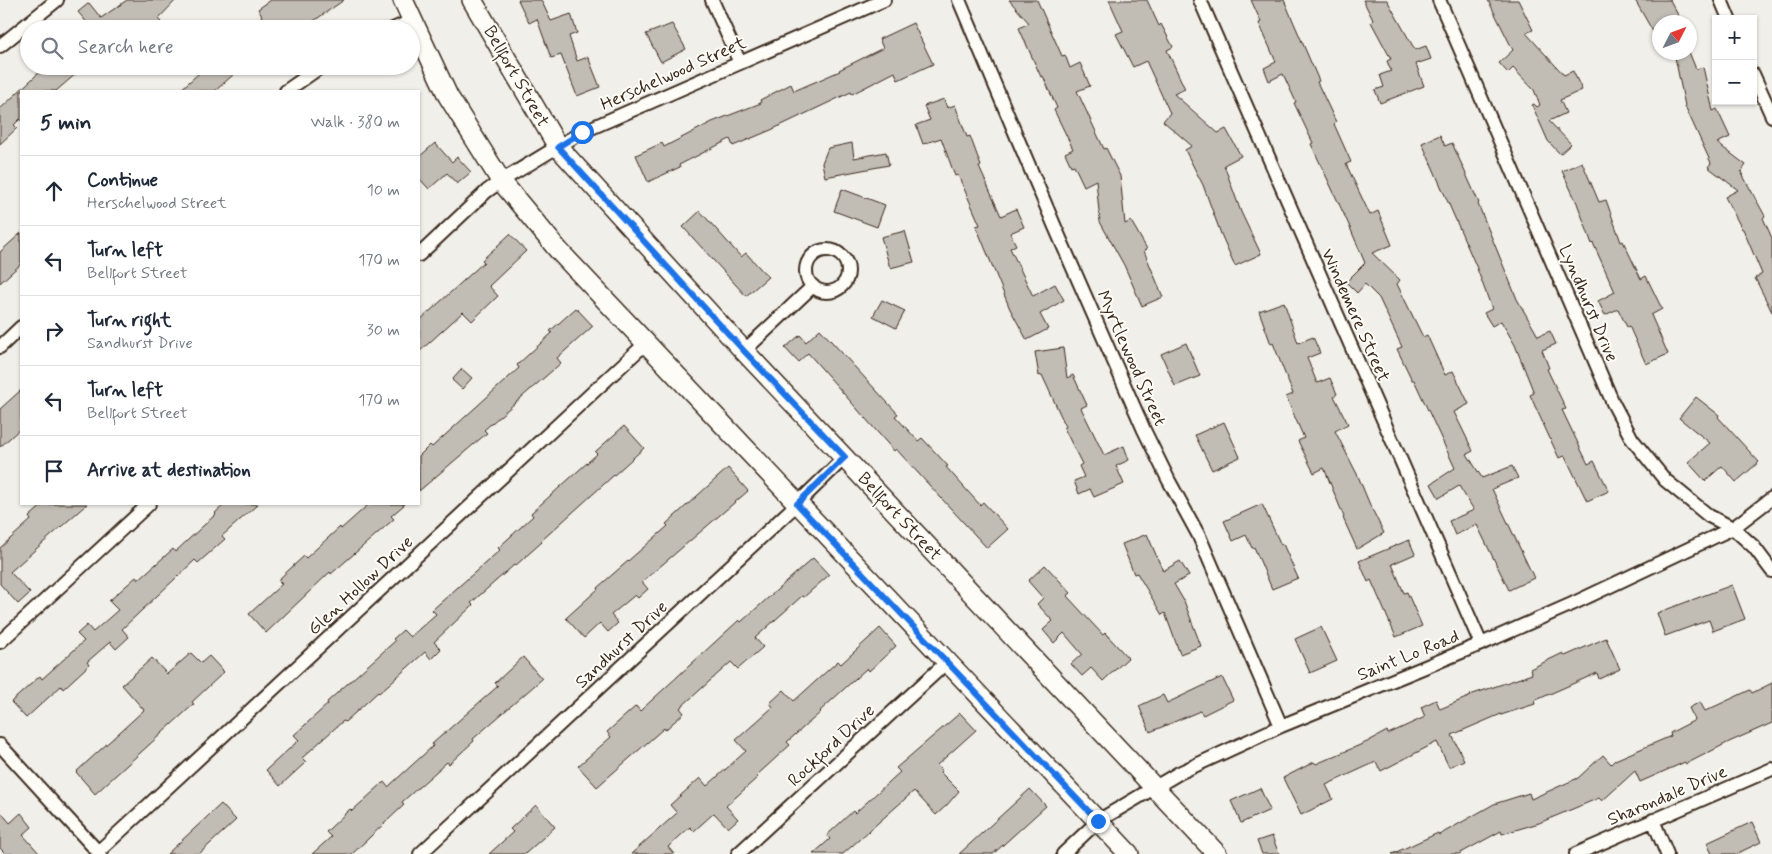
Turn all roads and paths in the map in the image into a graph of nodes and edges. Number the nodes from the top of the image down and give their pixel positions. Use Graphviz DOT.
graph roads {
  1 [pos="57,0"];
  2 [pos="403,0"];
  3 [pos="472,0"];
  4 [pos="712,0"];
  5 [pos="884,0"];
  6 [pos="959,0"];
  7 [pos="1200,0"];
  8 [pos="1439,0"];
  9 [pos="1721,0"];
  10 [pos="1727,15"];
  11 [pos="32,20"];
  12 [pos="412,20"];
  13 [pos="20,30"];
  14 [pos="420,38"];
  15 [pos="0,46"];
  16 [pos="740,63"];
  17 [pos="309,75"];
  18 [pos="1757,83"];
  19 [pos="287,90"];
  20 [pos="1772,116"];
  21 [pos="558,147"];
  22 [pos="501,181"];
  23 [pos="420,254"];
  24 [pos="813,286"];
  25 [pos="20,328"];
  26 [pos="646,343"];
  27 [pos="0,347"];
  28 [pos="744,351"];
  29 [pos="845,457"];
  30 [pos="1772,498"];
  31 [pos="797,504"];
  32 [pos="149,505"];
  33 [pos="1733,528"];
  34 [pos="1772,571"];
  35 [pos="0,642"];
  36 [pos="1481,644"];
  37 [pos="947,662"];
  38 [pos="1281,726"];
  39 [pos="0,745"];
  40 [pos="1772,769"];
  41 [pos="1154,787"];
  42 [pos="1653,820"];
  43 [pos="1098,821"];
  44 [pos="99,853"];
  45 [pos="420,854"];
  46 [pos="738,854"];
  47 [pos="1063,854"];
  48 [pos="1129,854"];
  49 [pos="1217,854"];
  50 [pos="1576,854"];
  51 [pos="1667,854"];
  1 -- 11 [label="street"];
  2 -- 12 [label="main road"];
  3 -- 21 [label="main road, Bellfort Street"];
  4 -- 16 [label="street"];
  5 -- 16 [label="street, Herschelwood Street"];
  6 -- 38 [label="street, Myrtlewood Street"];
  7 -- 36 [label="street, Windemere Street"];
  8 -- 33 [label="street, Lyndhurst Drive"];
  9 -- 10 [label="street"];
  13 -- 15 [label="street"];
  14 -- 22 [label="main road"];
  16 -- 21 [label="street, Herschelwood Street"];
  17 -- 19 [label="street"];
  18 -- 20 [label="street"];
  21 -- 22 [label="street, Herschelwood Street"];
  21 -- 28 [label="main road, Bellfort Street"];
  22 -- 23 [label="street, Herschelwood Street"];
  22 -- 26 [label="main road"];
  24 -- 28 [label="street"];
  25 -- 27 [label="street"];
  26 -- 31 [label="main road"];
  26 -- 44 [label="street, Glen Hollow Drive"];
  28 -- 29 [label="main road, Bellfort Street"];
  29 -- 31 [label="street, Sandhurst Drive"];
  29 -- 41 [label="main road, Bellfort Street"];
  30 -- 33 [label="street, Saint Lo Road"];
  31 -- 37 [label="main road"];
  31 -- 45 [label="street, Sandhurst Drive"];
  32 -- 35 [label="street"];
  33 -- 34 [label="street, Lyndhurst Drive"];
  33 -- 36 [label="street, Saint Lo Road"];
  36 -- 38 [label="street, Saint Lo Road"];
  37 -- 43 [label="main road"];
  37 -- 46 [label="street, Rockford Drive"];
  38 -- 41 [label="street, Saint Lo Road"];
  39 -- 44 [label="street"];
  40 -- 42 [label="street, Sharondale Drive"];
  41 -- 43 [label="street, Saint Lo Road"];
  41 -- 49 [label="main road, Bellfort Street"];
  42 -- 50 [label="street, Sharondale Drive"];
  42 -- 51 [label="street"];
  43 -- 47 [label="street, Saint Lo Road"];
  43 -- 48 [label="main road"];
}
